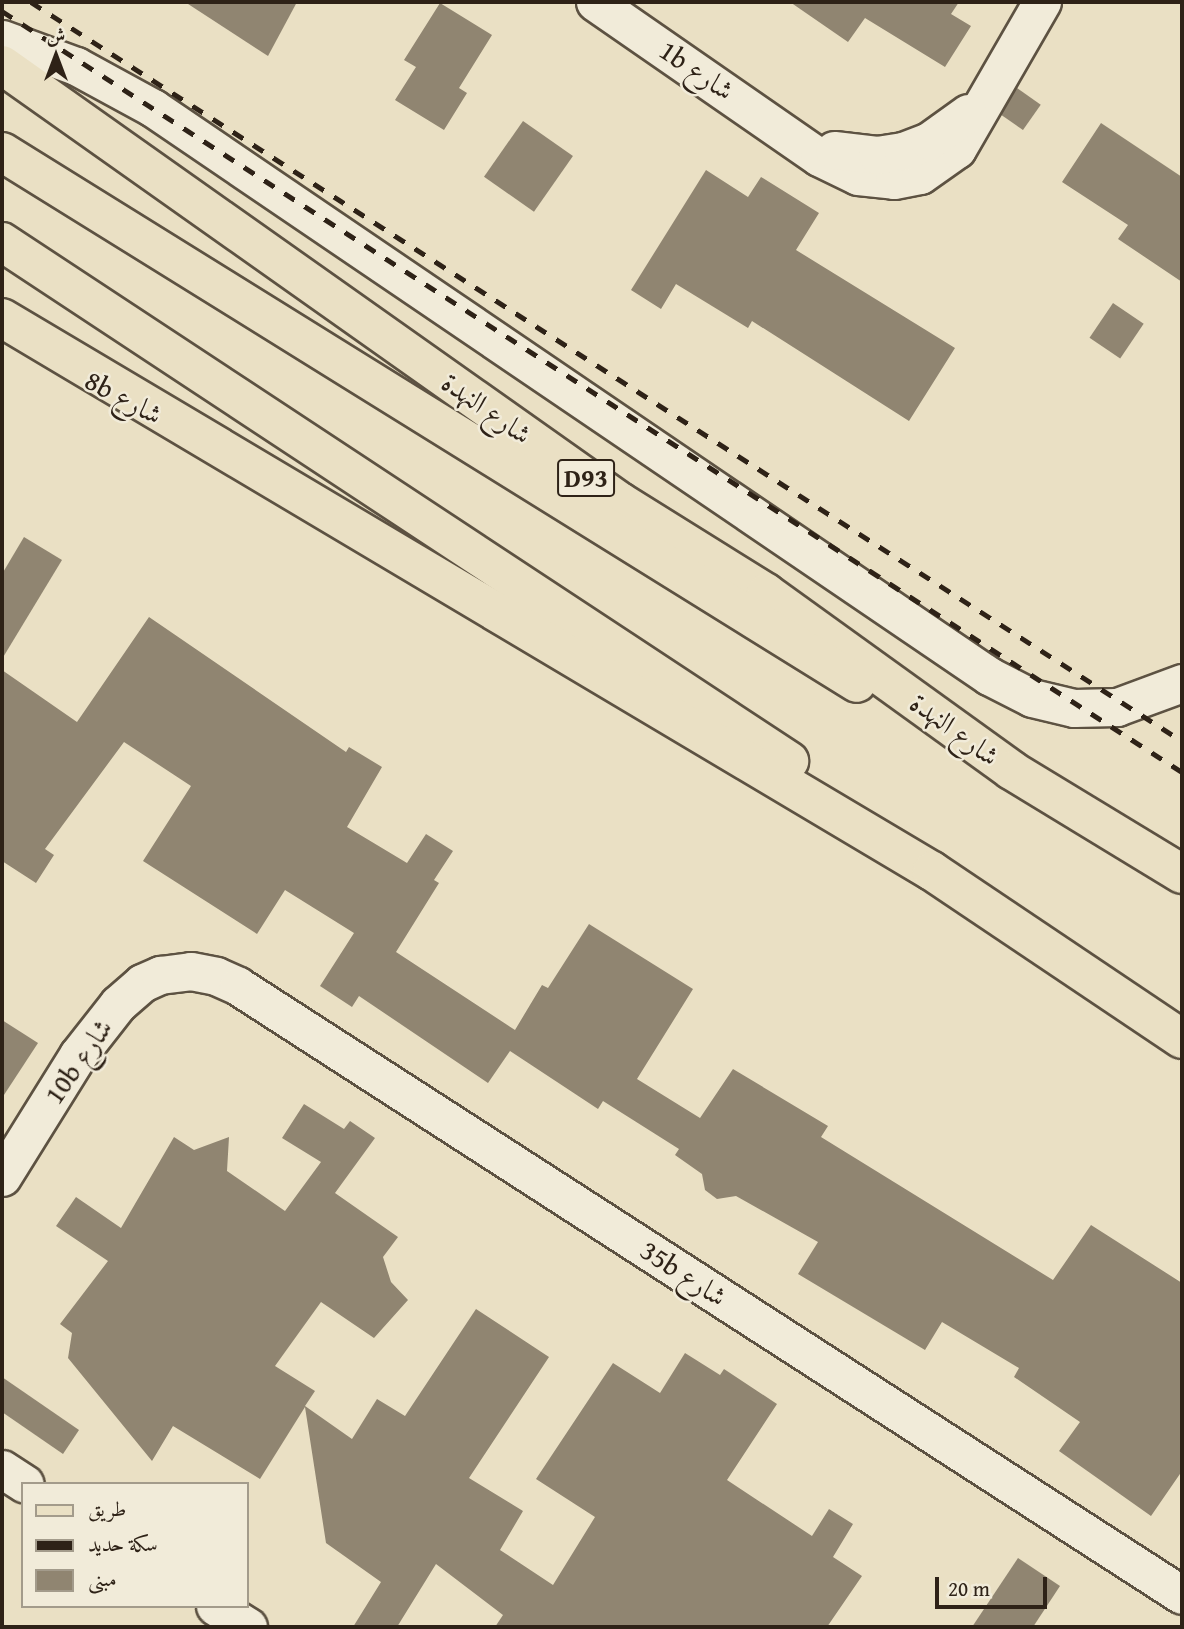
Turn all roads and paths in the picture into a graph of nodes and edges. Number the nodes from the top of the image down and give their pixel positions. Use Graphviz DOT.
graph roads {
  1 [pos="595,2"];
  2 [pos="1042,2"];
  3 [pos="2,39"];
  4 [pos="2,65"];
  5 [pos="2,152"];
  6 [pos="2,242"];
  7 [pos="2,318"];
  8 [pos="2,337"];
  9 [pos="246,461"];
  10 [pos="1182,682"];
  11 [pos="1011,770"];
  12 [pos="932,872"];
  13 [pos="1182,874"];
  14 [pos="177,972"];
  15 [pos="1182,1039"];
  16 [pos="2,1177"];
  17 [pos="2,1469"];
  18 [pos="22,1482"];
  19 [pos="1182,1595"];
  20 [pos="218,1608"];
  21 [pos="248,1627"];
  1 -- 2 [label="street, 1b شارع"];
  3 -- 10 [label="street"];
  4 -- 11 [label="main road, شارع النهدة / D93"];
  5 -- 11 [label="main road, شارع النهدة"];
  6 -- 12 [label="main road"];
  7 -- 9 [label="main road"];
  8 -- 9 [label="street, 8b شارع"];
  9 -- 12 [label="main road"];
  11 -- 13 [label="main road, شارع النهدة / D93"];
  12 -- 15 [label="main road"];
  14 -- 16 [label="street, 10b شارع"];
  14 -- 19 [label="street, 35b شارع"];
  17 -- 18 [label="street"];
  20 -- 21 [label="street"];
}
